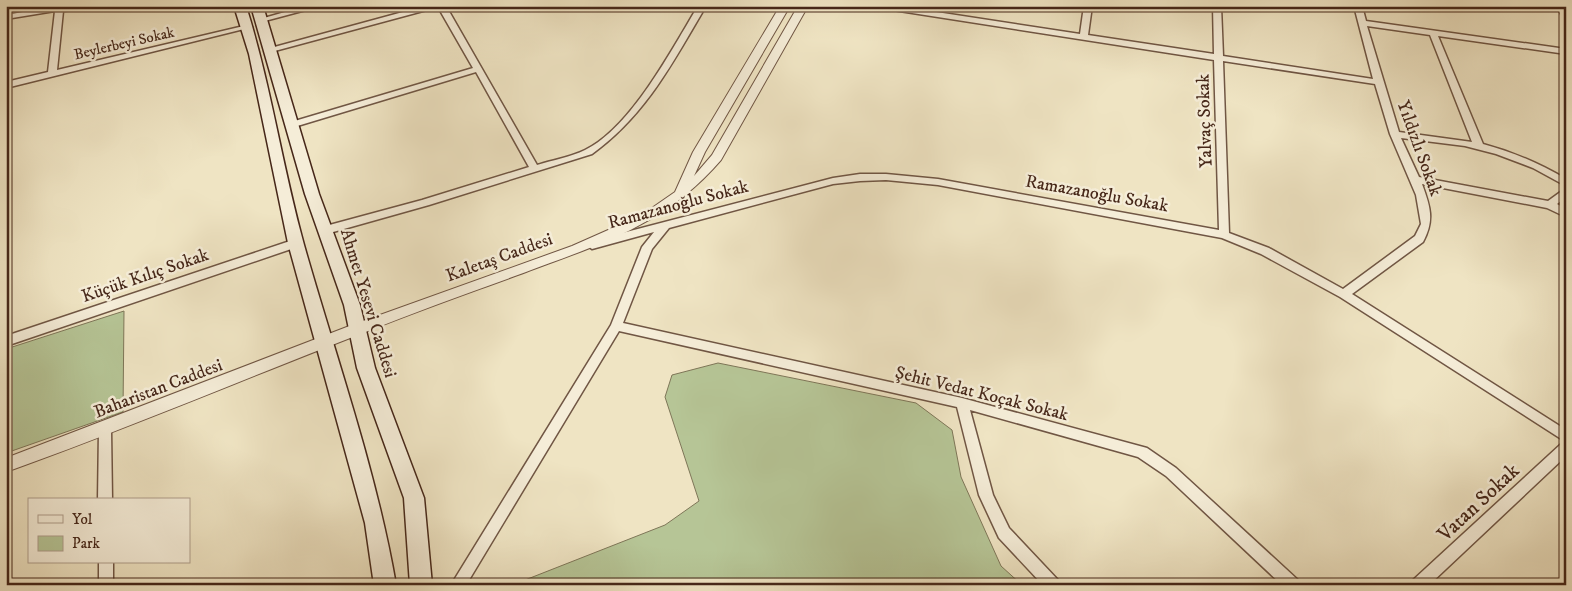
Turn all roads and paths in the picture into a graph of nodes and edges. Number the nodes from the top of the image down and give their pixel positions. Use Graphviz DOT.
graph roads {
  1 [pos="93,6"];
  2 [pos="240,6"];
  3 [pos="317,6"];
  4 [pos="435,6"];
  5 [pos="442,6"];
  6 [pos="702,6"];
  7 [pos="785,6"];
  8 [pos="803,6"];
  9 [pos="880,6"];
  10 [pos="964,6"];
  11 [pos="1088,6"];
  12 [pos="1217,6"];
  13 [pos="1358,6"];
  14 [pos="1561,6"];
  15 [pos="60,8"];
  16 [pos="1566,16"];
  17 [pos="6,17"];
  18 [pos="255,18"];
  19 [pos="960,18"];
  20 [pos="1362,23"];
  21 [pos="1433,33"];
  22 [pos="1084,37"];
  23 [pos="271,49"];
  24 [pos="1566,52"];
  25 [pos="1218,58"];
  26 [pos="478,69"];
  27 [pos="52,74"];
  28 [pos="1378,82"];
  29 [pos="6,85"];
  30 [pos="291,125"];
  31 [pos="1395,134"];
  32 [pos="1479,147"];
  33 [pos="535,169"];
  34 [pos="1415,179"];
  35 [pos="1566,183"];
  36 [pos="1566,191"];
  37 [pos="681,192"];
  38 [pos="1550,205"];
  39 [pos="1566,214"];
  40 [pos="666,225"];
  41 [pos="326,230"];
  42 [pos="1224,236"];
  43 [pos="296,242"];
  44 [pos="576,249"];
  45 [pos="1344,294"];
  46 [pos="616,326"];
  47 [pos="357,330"];
  48 [pos="6,341"];
  49 [pos="323,345"];
  50 [pos="962,403"];
  51 [pos="105,429"];
  52 [pos="1566,437"];
  53 [pos="1566,448"];
  54 [pos="6,465"];
  55 [pos="105,498"];
  56 [pos="106,564"];
  57 [pos="106,585"];
  58 [pos="385,585"];
  59 [pos="422,585"];
  60 [pos="458,585"];
  61 [pos="1053,585"];
  62 [pos="1293,585"];
  63 [pos="1418,585"];
  1 -- 15 [label="street"];
  2 -- 18 [label="main road, Ahmet Yesevi Caddesi"];
  3 -- 18 [label="street, Beylerbeyi Sokak"];
  4 -- 23 [label="street"];
  5 -- 26 [label="street"];
  6 -- 33 [label="street"];
  7 -- 37 [label="street, Kaletaş Caddesi"];
  8 -- 37 [label="street, Kaletaş Caddesi"];
  9 -- 19 [label="street"];
  10 -- 19 [label="street"];
  11 -- 22 [label="street"];
  12 -- 25 [label="street, Yalvaç Sokak"];
  13 -- 20 [label="street, Yıldızlı Sokak"];
  14 -- 16 [label="street"];
  15 -- 17 [label="street"];
  15 -- 27 [label="street"];
  18 -- 23 [label="main road, Ahmet Yesevi Caddesi"];
  18 -- 27 [label="street, Beylerbeyi Sokak"];
  18 -- 43 [label="main road, Ahmet Yesevi Caddesi"];
  19 -- 22 [label="street"];
  20 -- 21 [label="street"];
  20 -- 28 [label="street, Yıldızlı Sokak"];
  21 -- 24 [label="street"];
  21 -- 32 [label="street"];
  22 -- 25 [label="street"];
  23 -- 30 [label="main road, Ahmet Yesevi Caddesi"];
  25 -- 28 [label="street"];
  25 -- 42 [label="street, Yalvaç Sokak"];
  26 -- 30 [label="street"];
  26 -- 33 [label="street"];
  27 -- 29 [label="street, Beylerbeyi Sokak"];
  28 -- 31 [label="street, Yıldızlı Sokak"];
  30 -- 41 [label="main road, Ahmet Yesevi Caddesi"];
  31 -- 32 [label="street"];
  31 -- 34 [label="street, Yıldızlı Sokak"];
  32 -- 35 [label="street"];
  33 -- 41 [label="street"];
  34 -- 38 [label="street"];
  34 -- 45 [label="street, Yıldızlı Sokak"];
  36 -- 38 [label="street"];
  37 -- 44 [label="street, Kaletaş Caddesi"];
  38 -- 39 [label="street"];
  40 -- 42 [label="street, Ramazanoğlu Sokak"];
  40 -- 44 [label="street, Ramazanoğlu Sokak"];
  40 -- 46 [label="street"];
  41 -- 47 [label="main road, Ahmet Yesevi Caddesi"];
  42 -- 45 [label="street, Ramazanoğlu Sokak"];
  43 -- 48 [label="street, Küçük Kılıç Sokak"];
  43 -- 49 [label="main road, Ahmet Yesevi Caddesi"];
  44 -- 47 [label="street, Kaletaş Caddesi"];
  45 -- 52 [label="street, Ramazanoğlu Sokak"];
  46 -- 50 [label="street, Şehit Vedat Koçak Sokak"];
  46 -- 60 [label="street"];
  47 -- 49 [label="street, Kaletaş Caddesi"];
  47 -- 59 [label="main road, Ahmet Yesevi Caddesi"];
  49 -- 51 [label="street, Baharistan Caddesi"];
  49 -- 58 [label="main road, Ahmet Yesevi Caddesi"];
  50 -- 61 [label="street"];
  50 -- 62 [label="street, Şehit Vedat Koçak Sokak"];
  51 -- 54 [label="street, Baharistan Caddesi"];
  51 -- 55 [label="street"];
  53 -- 63 [label="street, Vatan Sokak"];
  56 -- 57 [label="street"];
}
